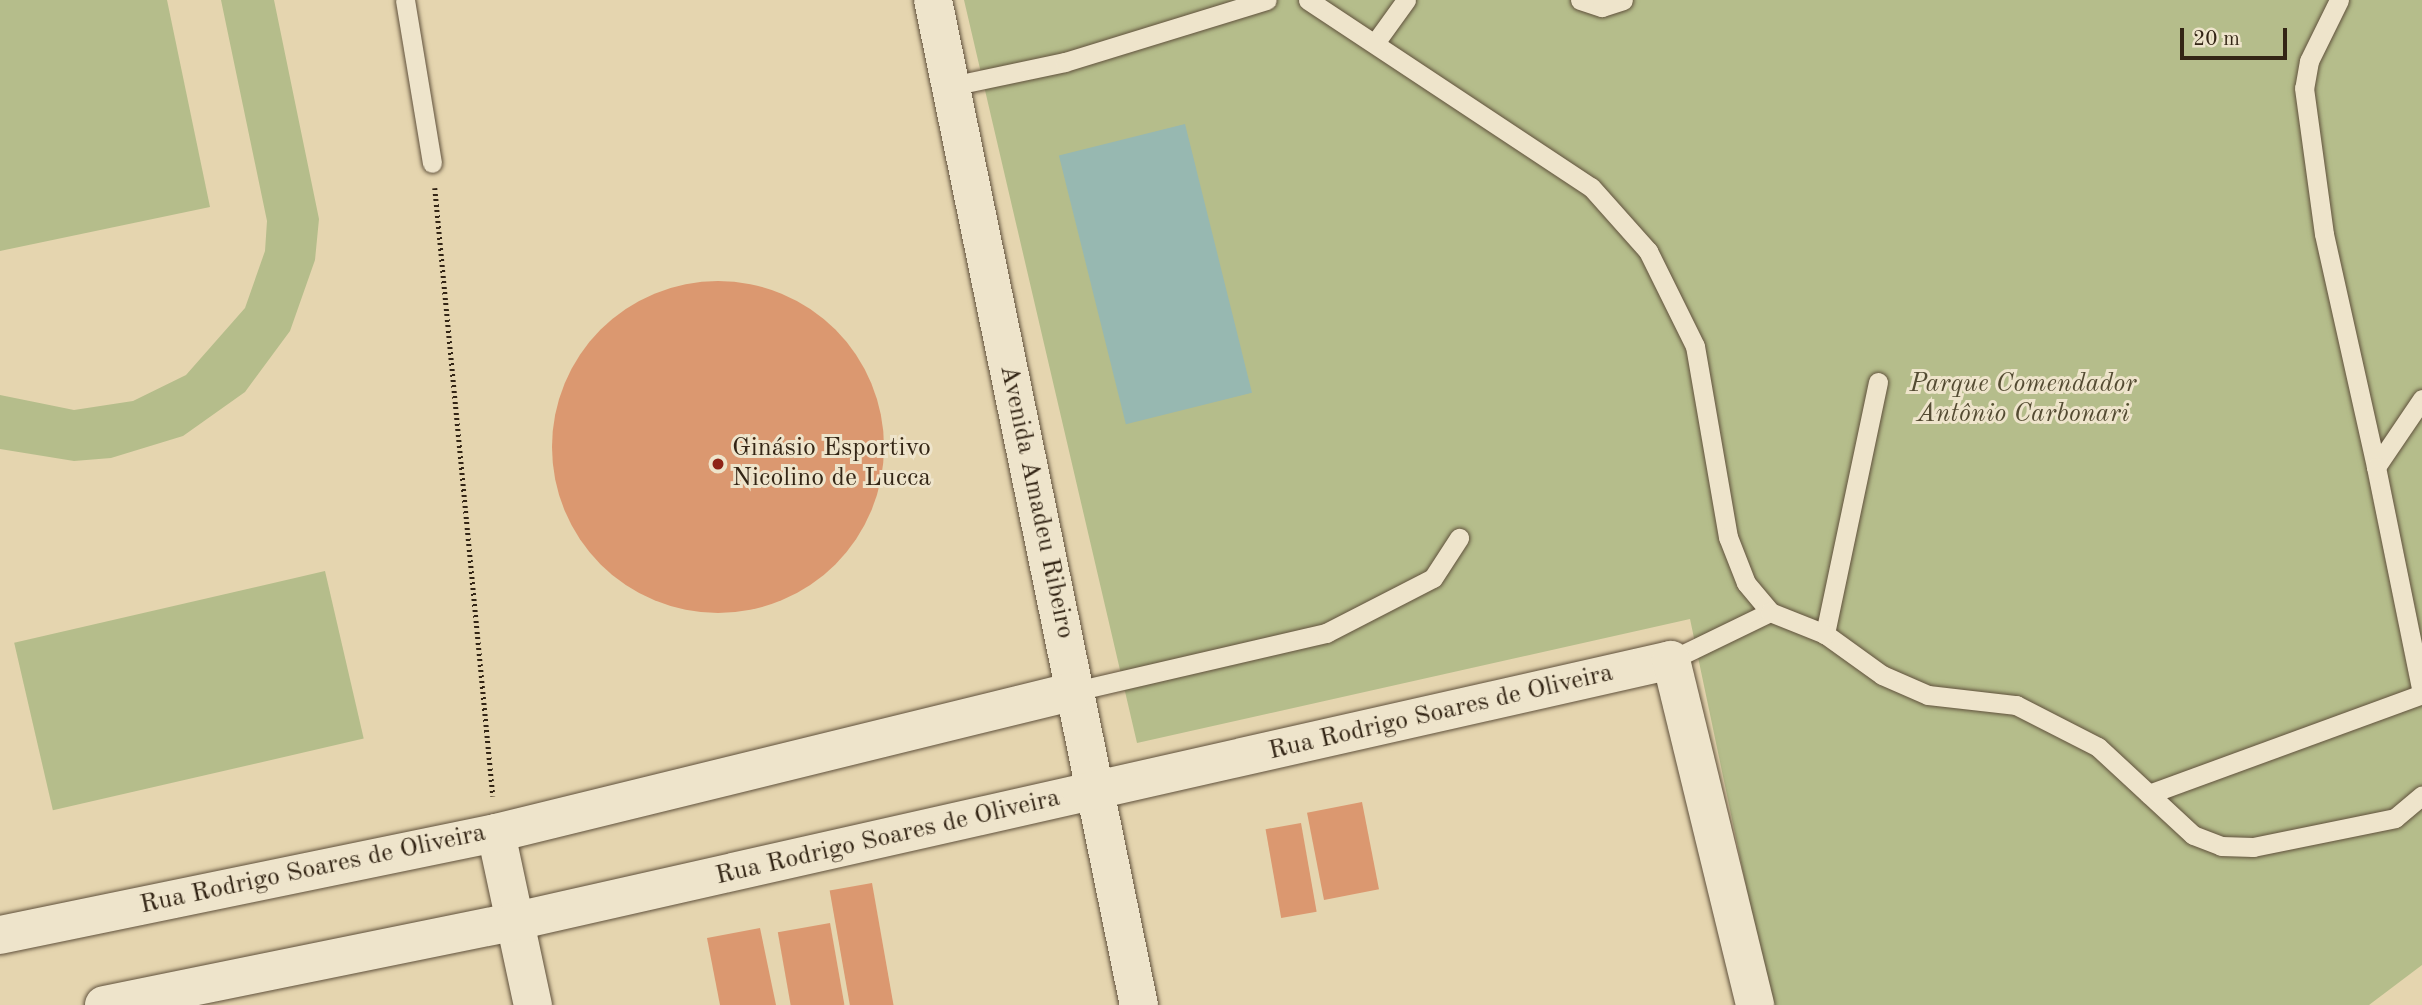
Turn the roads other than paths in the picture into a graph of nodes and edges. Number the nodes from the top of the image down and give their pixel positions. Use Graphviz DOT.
graph roads {
  1 [pos="405,0"];
  2 [pos="933,0"];
  3 [pos="1267,0"];
  4 [pos="1308,0"];
  5 [pos="1406,0"];
  6 [pos="1580,0"];
  7 [pos="1623,0"];
  8 [pos="2339,0"];
  9 [pos="1375,43"];
  10 [pos="951,86"];
  11 [pos="432,163"];
  12 [pos="1878,382"];
  13 [pos="2422,399"];
  14 [pos="2376,467"];
  15 [pos="1459,538"];
  16 [pos="1770,612"];
  17 [pos="1825,635"];
  18 [pos="1671,660"];
  19 [pos="1074,691"];
  20 [pos="2422,693"];
  21 [pos="1093,792"];
  22 [pos="2149,794"];
  23 [pos="2422,795"];
  24 [pos="496,833"];
  25 [pos="516,921"];
  26 [pos="0,934"];
  27 [pos="104,1005"];
  28 [pos="533,1005"];
  29 [pos="1139,1005"];
  30 [pos="1755,1005"];
  1 -- 11 [label="lane"];
  2 -- 10 [label="street, Avenida Amadeu Ribeiro"];
  3 -- 10 [label="lane"];
  4 -- 9 [label="lane"];
  5 -- 9 [label="lane"];
  6 -- 7 [label="lane"];
  8 -- 14 [label="lane"];
  9 -- 16 [label="lane"];
  10 -- 19 [label="street, Avenida Amadeu Ribeiro"];
  12 -- 17 [label="lane"];
  13 -- 14 [label="lane"];
  14 -- 20 [label="lane"];
  15 -- 19 [label="lane"];
  16 -- 17 [label="lane"];
  16 -- 18 [label="lane"];
  17 -- 22 [label="lane"];
  18 -- 21 [label="street, Rua Rodrigo Soares de Oliveira"];
  18 -- 30 [label="street"];
  19 -- 21 [label="street, Avenida Amadeu Ribeiro"];
  19 -- 24 [label="street, Rua Rodrigo Soares de Oliveira"];
  20 -- 22 [label="lane"];
  21 -- 25 [label="street, Rua Rodrigo Soares de Oliveira"];
  21 -- 29 [label="street, Avenida Amadeu Ribeiro"];
  22 -- 23 [label="lane"];
  24 -- 25 [label="street"];
  24 -- 26 [label="street, Rua Rodrigo Soares de Oliveira"];
  25 -- 27 [label="street, Rua Rodrigo Soares de Oliveira"];
  25 -- 28 [label="street"];
}
